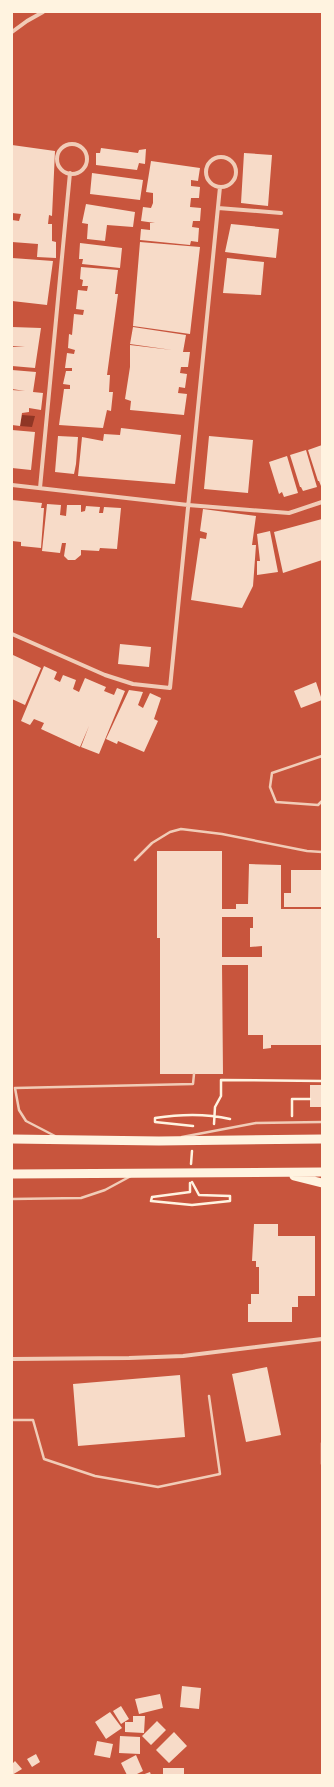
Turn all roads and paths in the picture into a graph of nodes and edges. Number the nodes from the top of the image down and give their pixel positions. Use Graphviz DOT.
graph roads {
  1 [pos="43,12"];
  2 [pos="12,32"];
  3 [pos="70,173"];
  4 [pos="220,187"];
  5 [pos="218,208"];
  6 [pos="281,213"];
  7 [pos="12,484"];
  8 [pos="40,488"];
  9 [pos="322,502"];
  10 [pos="188,505"];
  11 [pos="12,634"];
  12 [pos="322,756"];
  13 [pos="322,801"];
  14 [pos="322,852"];
  15 [pos="135,860"];
  16 [pos="194,1074"];
  17 [pos="322,1081"];
  18 [pos="15,1088"];
  19 [pos="12,1093"];
  20 [pos="310,1099"];
  21 [pos="230,1119"];
  22 [pos="292,1122"];
  23 [pos="322,1122"];
  24 [pos="207,1125"];
  25 [pos="193,1126"];
  26 [pos="200,1126"];
  27 [pos="193,1134"];
  28 [pos="12,1138"];
  29 [pos="60,1139"];
  30 [pos="322,1139"];
  31 [pos="159,1141"];
  32 [pos="192,1148"];
  33 [pos="191,1170"];
  34 [pos="322,1172"];
  35 [pos="283,1173"];
  36 [pos="12,1174"];
  37 [pos="134,1174"];
  38 [pos="191,1178"];
  39 [pos="322,1183"];
  40 [pos="199,1195"];
  41 [pos="12,1199"];
  42 [pos="322,1339"];
  43 [pos="12,1358"];
  44 [pos="209,1396"];
  45 [pos="12,1420"];
  46 [pos="322,1443"];
  47 [pos="322,1464"];
  1 -- 2 [label="street"];
  3 -- 3 [label="street"];
  3 -- 8 [label="street"];
  4 -- 4 [label="street"];
  4 -- 5 [label="street"];
  5 -- 6 [label="street"];
  5 -- 10 [label="street"];
  7 -- 8 [label="street"];
  8 -- 10 [label="street"];
  9 -- 10 [label="street"];
  10 -- 11 [label="street"];
  12 -- 13 [label="lane"];
  14 -- 15 [label="lane"];
  16 -- 18 [label="lane"];
  17 -- 24 [label="path"];
  18 -- 19 [label="lane"];
  18 -- 29 [label="lane"];
  20 -- 22 [label="path"];
  21 -- 25 [label="path"];
  22 -- 23 [label="lane"];
  22 -- 31 [label="lane"];
  25 -- 26 [label="path"];
  25 -- 27 [label="path"];
  28 -- 29 [label="main road"];
  29 -- 31 [label="main road"];
  30 -- 31 [label="main road"];
  32 -- 33 [label="path"];
  34 -- 35 [label="main road"];
  35 -- 37 [label="main road"];
  35 -- 39 [label="main road"];
  36 -- 37 [label="main road"];
  37 -- 41 [label="lane"];
  38 -- 40 [label="path"];
  42 -- 43 [label="street"];
  44 -- 45 [label="lane"];
  46 -- 47 [label="lane"];
}
